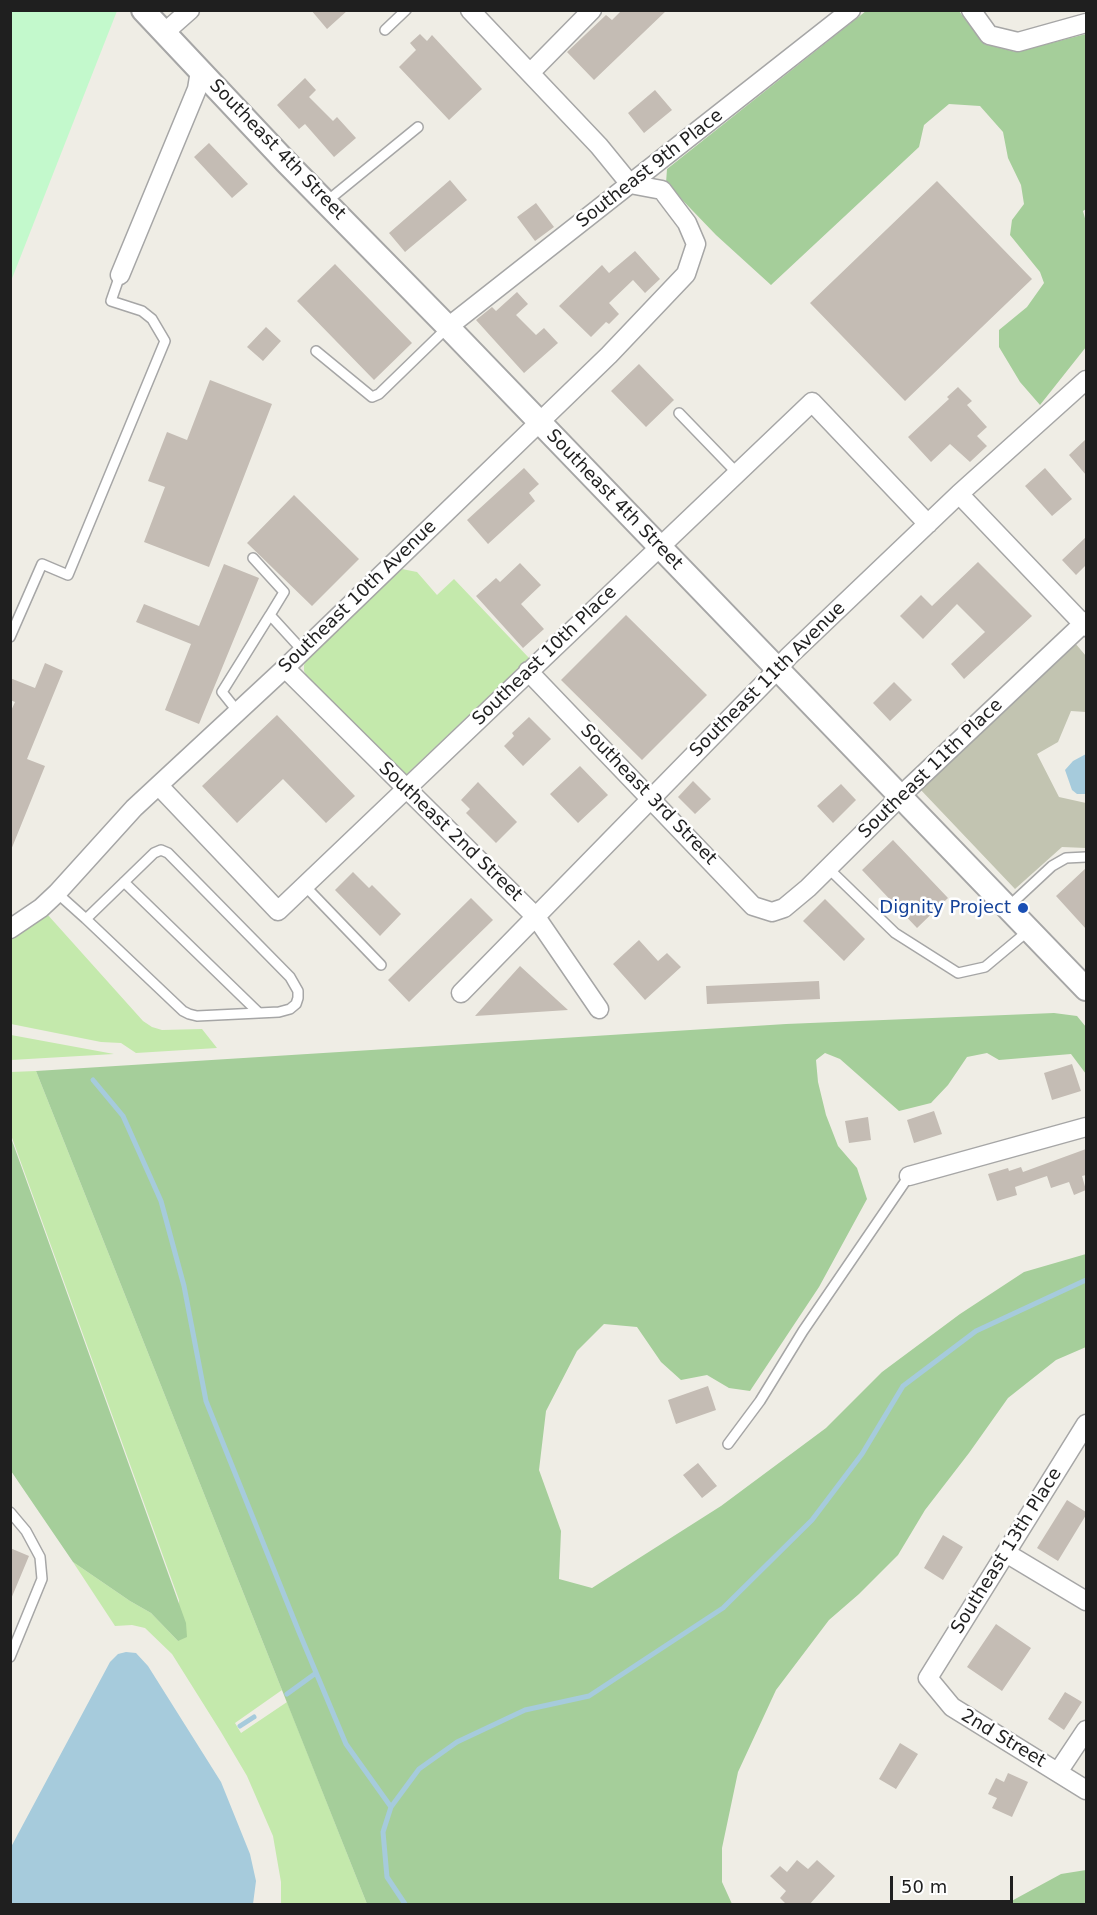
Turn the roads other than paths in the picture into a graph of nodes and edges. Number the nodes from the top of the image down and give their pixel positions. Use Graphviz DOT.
graph roads {
  1 [pos="143,10"];
  2 [pos="190,10"];
  3 [pos="406,10"];
  4 [pos="470,10"];
  5 [pos="592,10"];
  6 [pos="851,10"];
  7 [pos="971,10"];
  8 [pos="1086,23"];
  9 [pos="385,30"];
  10 [pos="164,33"];
  11 [pos="200,71"];
  12 [pos="530,73"];
  13 [pos="418,127"];
  14 [pos="630,183"];
  15 [pos="327,202"];
  16 [pos="120,275"];
  17 [pos="448,327"];
  18 [pos="316,351"];
  19 [pos="1086,380"];
  20 [pos="679,413"];
  21 [pos="539,422"];
  22 [pos="737,473"];
  23 [pos="959,494"];
  24 [pos="928,524"];
  25 [pos="659,547"];
  26 [pos="252,558"];
  27 [pos="270,615"];
  28 [pos="1085,624"];
  29 [pos="10,637"];
  30 [pos="302,650"];
  31 [pos="285,668"];
  32 [pos="777,670"];
  33 [pos="528,671"];
  34 [pos="238,712"];
  35 [pos="159,786"];
  36 [pos="406,790"];
  37 [pos="900,796"];
  38 [pos="651,799"];
  39 [pos="1086,856"];
  40 [pos="828,868"];
  41 [pos="124,882"];
  42 [pos="305,886"];
  43 [pos="57,893"];
  44 [pos="1008,907"];
  45 [pos="772,912"];
  46 [pos="536,917"];
  47 [pos="86,919"];
  48 [pos="10,929"];
  49 [pos="1030,929"];
  50 [pos="381,965"];
  51 [pos="1086,989"];
  52 [pos="461,993"];
  53 [pos="600,1009"];
  54 [pos="259,1013"];
  55 [pos="1086,1127"];
  56 [pos="909,1176"];
  57 [pos="1086,1424"];
  58 [pos="728,1444"];
  59 [pos="10,1512"];
  60 [pos="1006,1553"];
  61 [pos="1086,1601"];
  62 [pos="10,1657"];
  63 [pos="928,1678"];
  64 [pos="1086,1730"];
  65 [pos="1058,1772"];
  66 [pos="1086,1790"];
  1 -- 10 [label="street, Southeast 4th Street"];
  2 -- 10 [label="street"];
  3 -- 9 [label="lane"];
  4 -- 12 [label="street"];
  5 -- 12 [label="street"];
  6 -- 14 [label="street, Southeast 9th Place"];
  7 -- 8 [label="street"];
  10 -- 11 [label="street, Southeast 4th Street"];
  11 -- 15 [label="street, Southeast 4th Street"];
  11 -- 16 [label="street"];
  12 -- 14 [label="street"];
  13 -- 15 [label="lane"];
  14 -- 17 [label="street, Southeast 9th Place"];
  14 -- 21 [label="street, Southeast 10th Avenue"];
  15 -- 17 [label="street, Southeast 4th Street"];
  16 -- 29 [label="lane"];
  17 -- 18 [label="lane"];
  17 -- 21 [label="street, Southeast 4th Street"];
  19 -- 23 [label="street, Southeast 11th Avenue"];
  20 -- 22 [label="lane"];
  21 -- 25 [label="street, Southeast 4th Street"];
  21 -- 30 [label="street, Southeast 10th Avenue"];
  22 -- 24 [label="street, Southeast 10th Place"];
  22 -- 25 [label="street, Southeast 10th Place"];
  23 -- 24 [label="street, Southeast 11th Avenue"];
  23 -- 28 [label="street"];
  24 -- 32 [label="street, Southeast 11th Avenue"];
  25 -- 32 [label="street, Southeast 4th Street"];
  25 -- 33 [label="street, Southeast 10th Place"];
  26 -- 27 [label="lane"];
  27 -- 30 [label="lane"];
  27 -- 34 [label="lane"];
  28 -- 37 [label="street, Southeast 11th Place"];
  30 -- 31 [label="street, Southeast 10th Avenue"];
  31 -- 34 [label="street, Southeast 10th Avenue"];
  31 -- 36 [label="street, Southeast 2nd Street"];
  32 -- 37 [label="street, Southeast 4th Street"];
  32 -- 38 [label="street, Southeast 11th Avenue"];
  33 -- 36 [label="street, Southeast 10th Place"];
  33 -- 38 [label="street, Southeast 3rd Street"];
  34 -- 35 [label="street, Southeast 10th Avenue"];
  35 -- 42 [label="street, Southeast 10th Place"];
  35 -- 43 [label="street, Southeast 10th Avenue"];
  36 -- 42 [label="street, Southeast 10th Place"];
  36 -- 46 [label="street, Southeast 2nd Street"];
  37 -- 40 [label="street, Southeast 11th Place"];
  37 -- 44 [label="street, Southeast 4th Street"];
  38 -- 45 [label="street, Southeast 3rd Street"];
  38 -- 46 [label="street, Southeast 11th Avenue"];
  39 -- 44 [label="lane"];
  40 -- 45 [label="street, Southeast 11th Place"];
  40 -- 49 [label="lane"];
  41 -- 47 [label="lane"];
  41 -- 54 [label="lane"];
  41 -- 54 [label="lane"];
  42 -- 50 [label="lane"];
  43 -- 47 [label="lane"];
  43 -- 48 [label="street, Southeast 10th Avenue"];
  44 -- 49 [label="street, Southeast 4th Street"];
  46 -- 52 [label="street, Southeast 11th Avenue"];
  46 -- 53 [label="street, Southeast 2nd Street"];
  47 -- 54 [label="lane"];
  49 -- 51 [label="street, Southeast 4th Street"];
  55 -- 56 [label="street"];
  56 -- 58 [label="lane"];
  57 -- 60 [label="street, Southeast 13th Place"];
  59 -- 62 [label="lane"];
  60 -- 61 [label="street"];
  60 -- 63 [label="street, Southeast 13th Place"];
  63 -- 65 [label="street, 2nd Street"];
  64 -- 65 [label="street"];
  65 -- 66 [label="street, 2nd Street"];
}
